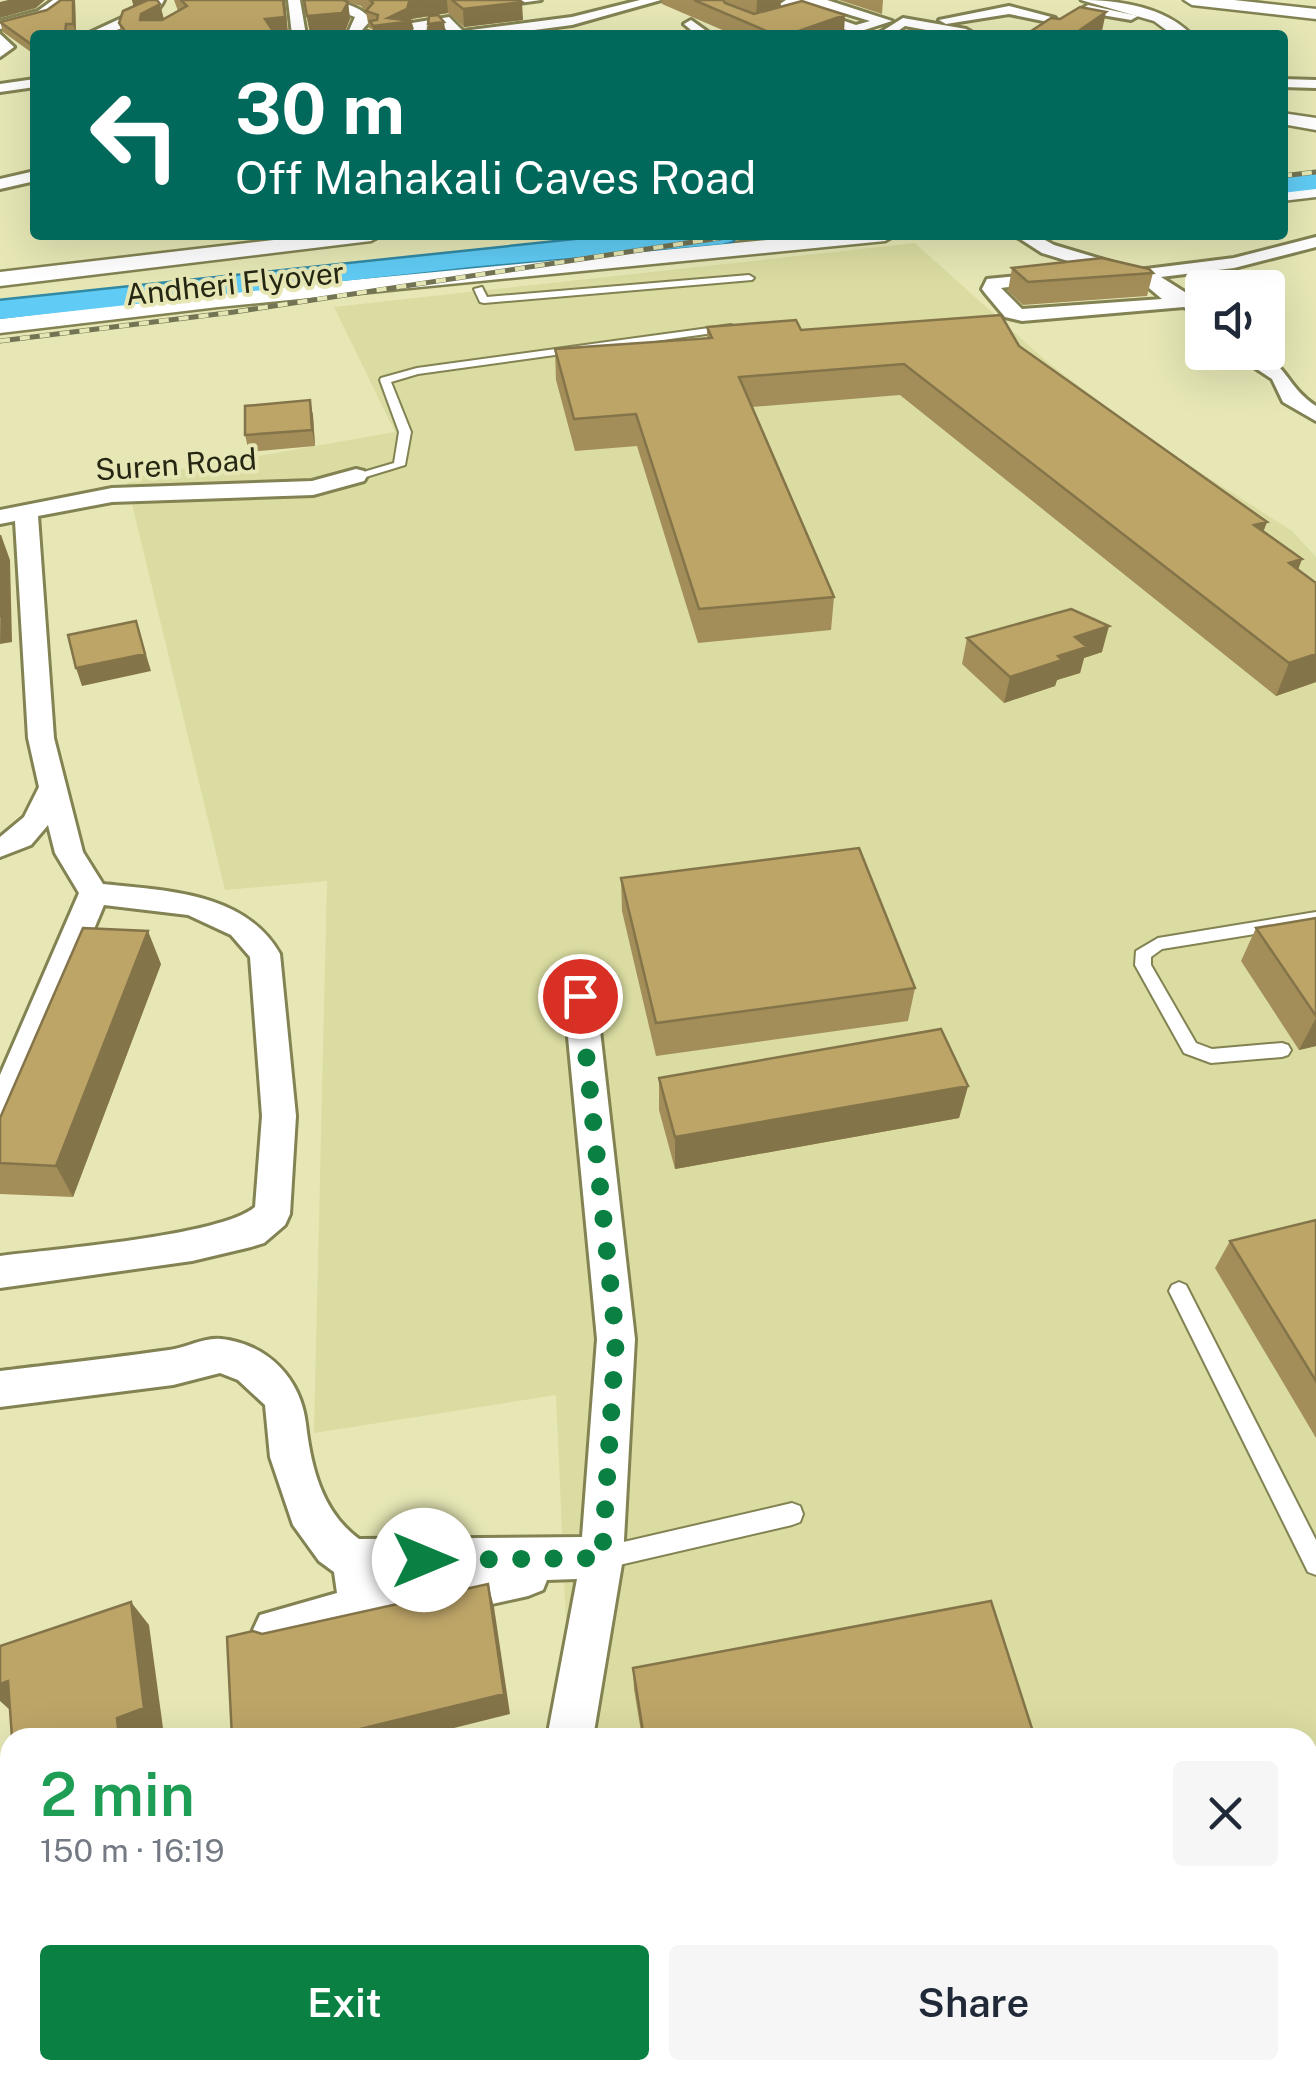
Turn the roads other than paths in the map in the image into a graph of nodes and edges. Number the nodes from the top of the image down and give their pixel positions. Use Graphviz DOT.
graph roads {
  1 [pos="65,0"];
  2 [pos="158,0"];
  3 [pos="167,0"];
  4 [pos="294,0"];
  5 [pos="315,0"];
  6 [pos="536,0"];
  7 [pos="656,0"];
  8 [pos="1078,0"];
  9 [pos="1089,0"];
  10 [pos="1192,0"];
  11 [pos="480,1"];
  12 [pos="498,1"];
  13 [pos="787,8"];
  14 [pos="1135,13"];
  15 [pos="1316,14"];
  16 [pos="946,20"];
  17 [pos="691,24"];
  18 [pos="55,25"];
  19 [pos="1049,25"];
  20 [pos="1115,26"];
  21 [pos="0,29"];
  22 [pos="486,29"];
  23 [pos="38,30"];
  24 [pos="102,30"];
  25 [pos="133,30"];
  26 [pos="298,30"];
  27 [pos="354,30"];
  28 [pos="420,30"];
  29 [pos="456,30"];
  30 [pos="699,30"];
  31 [pos="810,30"];
  32 [pos="841,30"];
  33 [pos="890,30"];
  34 [pos="944,30"];
  35 [pos="1035,30"];
  36 [pos="1177,30"];
  37 [pos="0,53"];
  38 [pos="1288,83"];
  39 [pos="30,84"];
  40 [pos="1316,84"];
  41 [pos="0,88"];
  42 [pos="1313,111"];
  43 [pos="1288,117"];
  44 [pos="30,177"];
  45 [pos="1316,181"];
  46 [pos="0,184"];
  47 [pos="1288,184"];
  48 [pos="1316,191"];
  49 [pos="1288,193"];
  50 [pos="328,240"];
  51 [pos="515,240"];
  52 [pos="681,240"];
  53 [pos="833,240"];
  54 [pos="1033,240"];
  55 [pos="1316,242"];
  56 [pos="158,260"];
  57 [pos="627,260"];
  58 [pos="470,266"];
  59 [pos="1100,268"];
  60 [pos="1134,274"];
  61 [pos="749,278"];
  62 [pos="0,279"];
  63 [pos="279,294"];
  64 [pos="0,296"];
  65 [pos="1185,299"];
  66 [pos="0,310"];
  67 [pos="0,326"];
  68 [pos="741,327"];
  69 [pos="1270,370"];
  70 [pos="1316,415"];
  71 [pos="356,476"];
  72 [pos="13,515"];
  73 [pos="54,784"];
  74 [pos="0,847"];
  75 [pos="94,894"];
  76 [pos="1316,918"];
  77 [pos="580,996"];
  78 [pos="1282,1050"];
  79 [pos="0,1114"];
  80 [pos="0,1272"];
  81 [pos="1179,1291"];
  82 [pos="0,1389"];
  83 [pos="792,1514"];
  84 [pos="602,1558"];
  85 [pos="353,1560"];
  86 [pos="1316,1564"];
  87 [pos="528,1575"];
  88 [pos="361,1609"];
  89 [pos="275,1630"];
  90 [pos="572,1728"];
  1 -- 21 [label="street"];
  2 -- 24 [label="street"];
  3 -- 25 [label="street"];
  4 -- 26 [label="street"];
  5 -- 27 [label="street"];
  6 -- 12 [label="street"];
  7 -- 22 [label="street"];
  8 -- 19 [label="street"];
  9 -- 14 [label="street"];
  10 -- 15 [label="street"];
  11 -- 12 [label="street"];
  13 -- 13 [label="street"];
  13 -- 31 [label="street"];
  13 -- 32 [label="street"];
  14 -- 19 [label="street"];
  14 -- 20 [label="street"];
  14 -- 36 [label="street"];
  16 -- 19 [label="street"];
  17 -- 30 [label="street"];
  18 -- 23 [label="street"];
  19 -- 35 [label="street"];
  21 -- 37 [label="street"];
  28 -- 29 [label="street"];
  33 -- 34 [label="street"];
  38 -- 40 [label="street"];
  39 -- 41 [label="street"];
  42 -- 43 [label="street"];
  44 -- 46 [label="street"];
  45 -- 47 [label="highway"];
  48 -- 49 [label="street"];
  50 -- 56 [label="street"];
  51 -- 58 [label="highway"];
  52 -- 58 [label="highway"];
  53 -- 57 [label="street"];
  54 -- 59 [label="street"];
  55 -- 60 [label="street"];
  56 -- 58 [label="highway"];
  56 -- 62 [label="street"];
  57 -- 58 [label="highway"];
  58 -- 61 [label="lane"];
  58 -- 63 [label="highway"];
  58 -- 64 [label="highway, Andheri Flyover"];
  58 -- 66 [label="highway, Andheri Flyover"];
  59 -- 59 [label="street"];
  59 -- 60 [label="street"];
  60 -- 65 [label="street"];
  63 -- 67 [label="street"];
  68 -- 71 [label="lane"];
  69 -- 70 [label="street"];
  71 -- 72 [label="street, Suren Road"];
  72 -- 73 [label="street"];
  73 -- 74 [label="street"];
  73 -- 75 [label="street"];
  75 -- 79 [label="street"];
  75 -- 80 [label="street"];
  76 -- 78 [label="lane"];
  77 -- 84 [label="street"];
  81 -- 86 [label="lane"];
  82 -- 85 [label="street"];
  83 -- 84 [label="lane"];
  84 -- 85 [label="street"];
  84 -- 90 [label="street"];
  85 -- 88 [label="street"];
  87 -- 88 [label="street"];
  88 -- 89 [label="street"];
}
